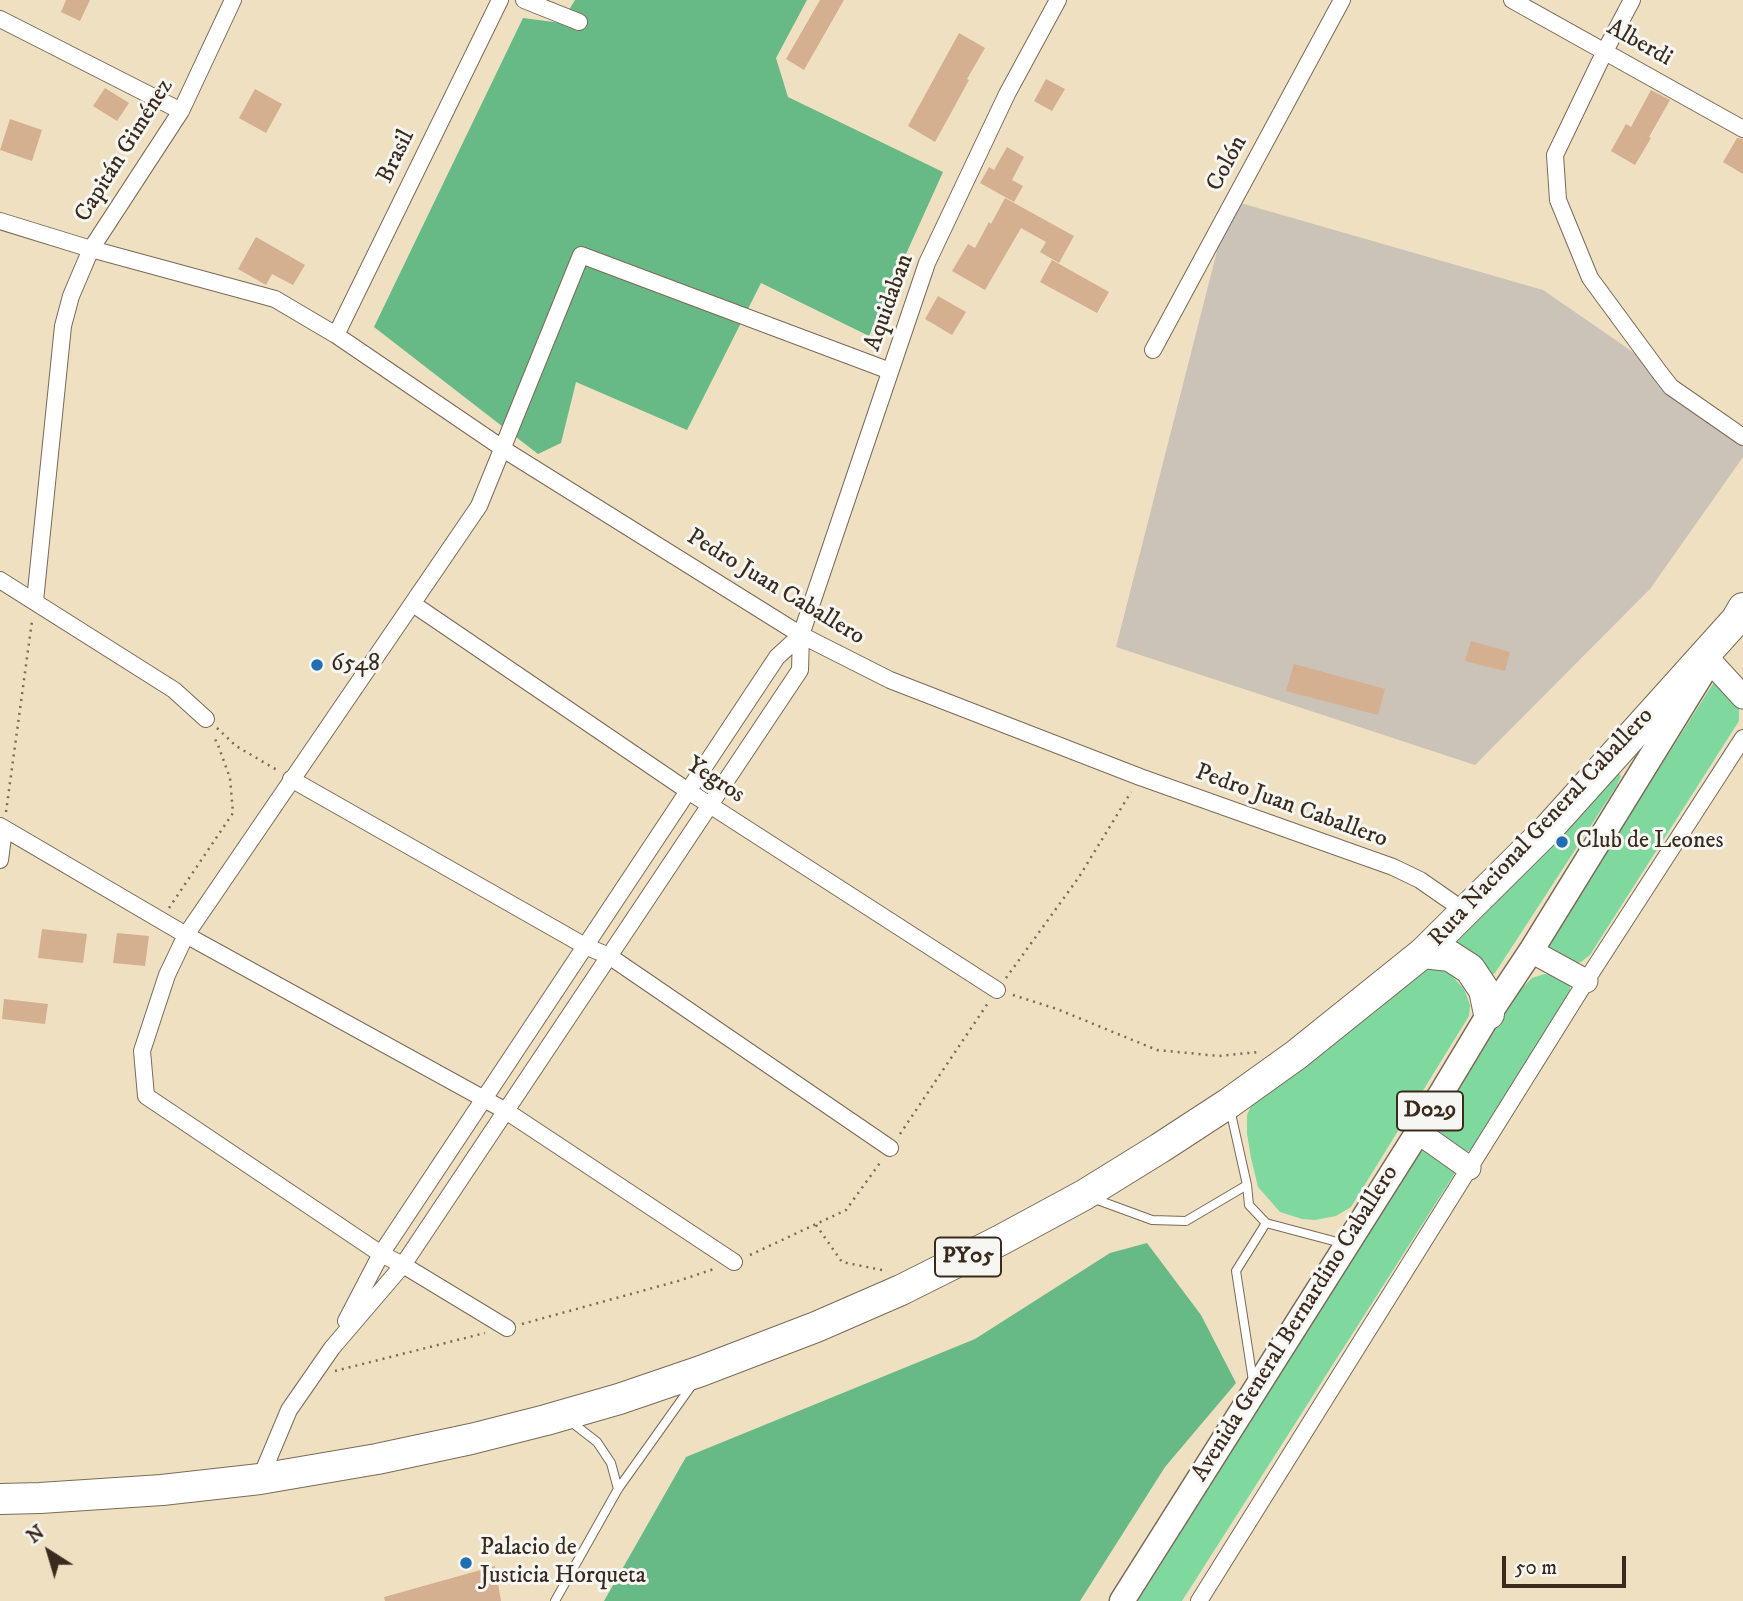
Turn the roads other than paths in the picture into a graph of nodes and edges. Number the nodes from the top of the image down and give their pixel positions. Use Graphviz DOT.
graph roads {
  1 [pos="233,0"];
  2 [pos="500,0"];
  3 [pos="524,0"];
  4 [pos="1058,0"];
  5 [pos="1342,0"];
  6 [pos="1512,0"];
  7 [pos="1632,0"];
  8 [pos="0,19"];
  9 [pos="579,22"];
  10 [pos="1605,51"];
  11 [pos="181,111"];
  12 [pos="1743,129"];
  13 [pos="0,221"];
  14 [pos="91,249"];
  15 [pos="336,335"];
  16 [pos="1153,350"];
  17 [pos="890,371"];
  18 [pos="1743,437"];
  19 [pos="502,448"];
  20 [pos="0,580"];
  21 [pos="35,601"];
  22 [pos="413,604"];
  23 [pos="1740,614"];
  24 [pos="801,635"];
  25 [pos="1710,661"];
  26 [pos="1743,697"];
  27 [pos="206,719"];
  28 [pos="1743,738"];
  29 [pos="291,779"];
  30 [pos="688,791"];
  31 [pos="710,805"];
  32 [pos="2,827"];
  33 [pos="0,859"];
  34 [pos="1466,912"];
  35 [pos="187,935"];
  36 [pos="585,946"];
  37 [pos="1531,951"];
  38 [pos="1423,953"];
  39 [pos="609,956"];
  40 [pos="1586,981"];
  41 [pos="997,990"];
  42 [pos="1489,1014"];
  43 [pos="484,1099"];
  44 [pos="1229,1103"];
  45 [pos="506,1111"];
  46 [pos="1418,1132"];
  47 [pos="890,1148"];
  48 [pos="1469,1168"];
  49 [pos="1247,1185"];
  50 [pos="1084,1195"];
  51 [pos="1266,1223"];
  52 [pos="1346,1244"];
  53 [pos="381,1254"];
  54 [pos="734,1262"];
  55 [pos="402,1265"];
  56 [pos="507,1328"];
  57 [pos="332,1348"];
  58 [pos="701,1371"];
  59 [pos="1254,1390"];
  60 [pos="546,1420"];
  61 [pos="260,1479"];
  62 [pos="618,1489"];
  63 [pos="0,1499"];
  64 [pos="555,1601"];
  65 [pos="1122,1601"];
  66 [pos="1199,1601"];
  1 -- 11 [label="street, Capitán Giménez"];
  2 -- 15 [label="street, Brasil"];
  3 -- 9 [label="street"];
  4 -- 17 [label="street, Aquidaban"];
  5 -- 16 [label="street, Colón"];
  6 -- 10 [label="street, Alberdi"];
  7 -- 10 [label="street"];
  8 -- 11 [label="street"];
  10 -- 12 [label="street, Alberdi"];
  10 -- 18 [label="street"];
  11 -- 14 [label="street, Capitán Giménez"];
  13 -- 14 [label="street, Pedro Juan Caballero"];
  14 -- 15 [label="street, Pedro Juan Caballero"];
  14 -- 21 [label="street, Capitán Giménez"];
  15 -- 19 [label="street, Pedro Juan Caballero"];
  17 -- 19 [label="street"];
  17 -- 24 [label="street, Aquidaban"];
  19 -- 22 [label="street"];
  19 -- 24 [label="street, Pedro Juan Caballero"];
  20 -- 21 [label="street"];
  21 -- 27 [label="street"];
  22 -- 29 [label="street"];
  22 -- 30 [label="street, Yegros"];
  23 -- 25 [label="main road, Avenida General Bernardino Caballero / D029"];
  23 -- 34 [label="highway, Ruta Nacional General Caballero / PY05"];
  24 -- 30 [label="street"];
  24 -- 31 [label="street"];
  24 -- 34 [label="street, Pedro Juan Caballero"];
  25 -- 26 [label="main road"];
  25 -- 37 [label="main road, Avenida General Bernardino Caballero / D029"];
  28 -- 40 [label="street"];
  29 -- 35 [label="street"];
  29 -- 36 [label="street"];
  30 -- 31 [label="street, Yegros"];
  30 -- 36 [label="street"];
  31 -- 39 [label="street"];
  31 -- 41 [label="street, Yegros"];
  32 -- 33 [label="street"];
  32 -- 35 [label="street"];
  34 -- 38 [label="highway, Ruta Nacional General Caballero / PY05"];
  35 -- 43 [label="street"];
  35 -- 53 [label="street"];
  36 -- 39 [label="street"];
  36 -- 43 [label="street"];
  37 -- 40 [label="main road"];
  37 -- 42 [label="main road, Avenida General Bernardino Caballero / D029"];
  38 -- 42 [label="highway"];
  38 -- 44 [label="highway, Ruta Nacional General Caballero / PY05"];
  39 -- 45 [label="street"];
  39 -- 47 [label="street"];
  40 -- 48 [label="street"];
  42 -- 46 [label="main road, Avenida General Bernardino Caballero / D029"];
  43 -- 45 [label="street"];
  43 -- 53 [label="street"];
  44 -- 49 [label="lane"];
  44 -- 50 [label="highway, Ruta Nacional General Caballero / PY05"];
  45 -- 54 [label="street"];
  45 -- 55 [label="street"];
  46 -- 48 [label="main road"];
  46 -- 52 [label="main road, Avenida General Bernardino Caballero / D029"];
  48 -- 66 [label="street"];
  49 -- 50 [label="lane"];
  49 -- 51 [label="lane"];
  50 -- 58 [label="highway, Ruta Nacional General Caballero / PY05"];
  51 -- 52 [label="lane"];
  51 -- 59 [label="lane"];
  52 -- 59 [label="main road, Avenida General Bernardino Caballero / D029"];
  53 -- 55 [label="street"];
  53 -- 57 [label="street"];
  55 -- 56 [label="street"];
  55 -- 57 [label="street"];
  57 -- 61 [label="street"];
  58 -- 60 [label="highway, Ruta Nacional General Caballero / PY05"];
  58 -- 62 [label="lane"];
  59 -- 65 [label="main road, Avenida General Bernardino Caballero / D029"];
  60 -- 61 [label="highway, Ruta Nacional General Caballero / PY05"];
  60 -- 62 [label="lane"];
  61 -- 63 [label="highway, Ruta Nacional General Caballero / PY05"];
  62 -- 64 [label="lane"];
}
